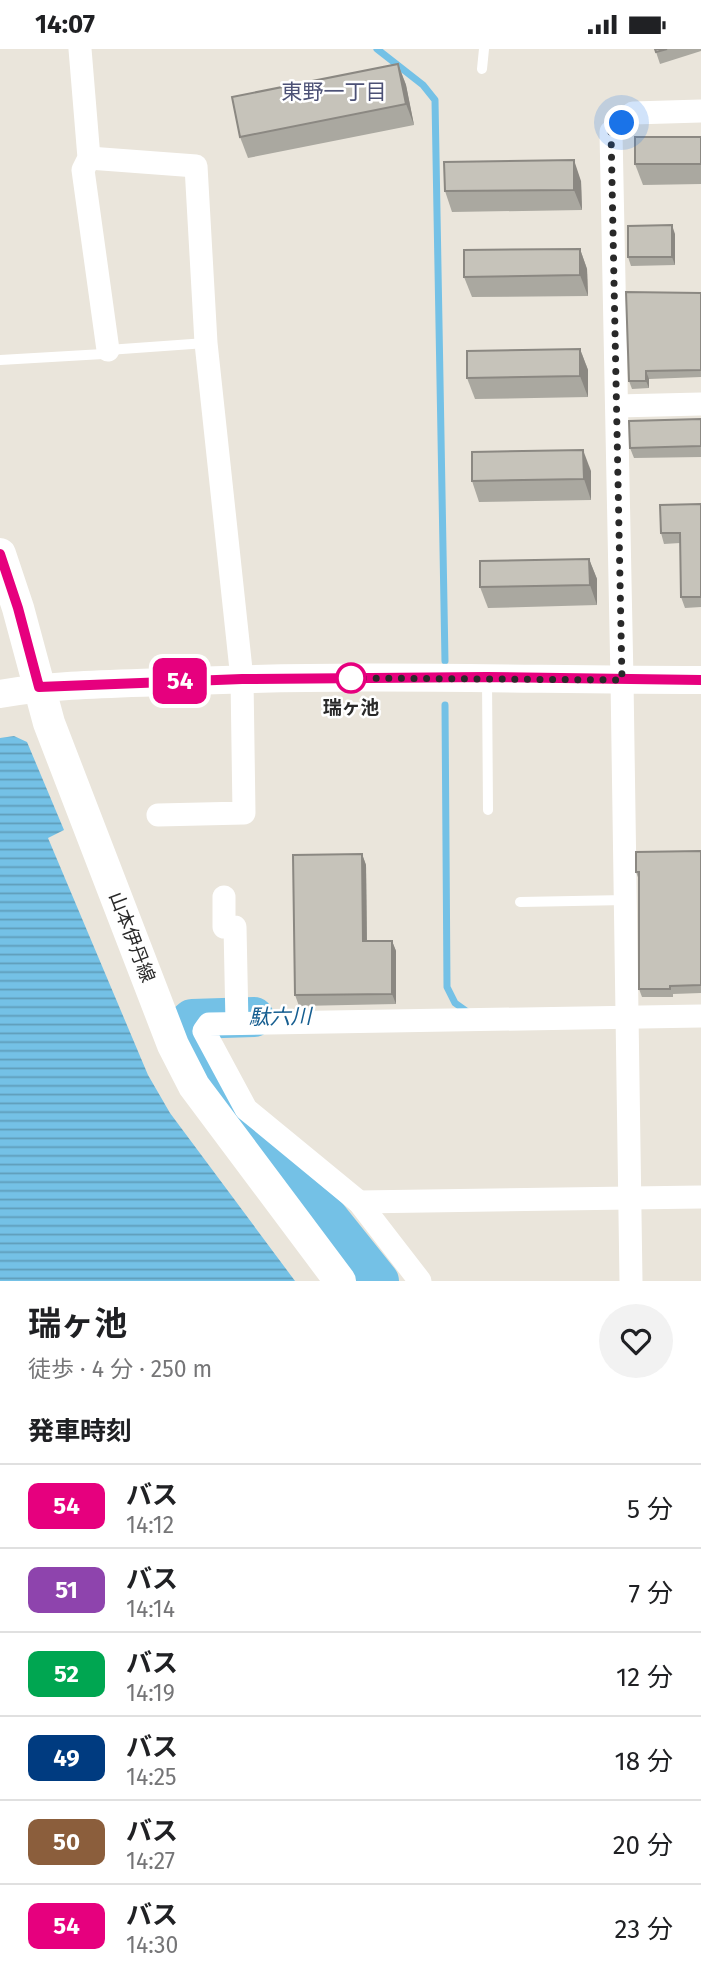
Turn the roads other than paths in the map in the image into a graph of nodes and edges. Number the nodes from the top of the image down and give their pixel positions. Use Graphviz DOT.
graph roads {
  1 [pos="80,49"];
  2 [pos="484,49"];
  3 [pos="482,69"];
  4 [pos="701,111"];
  5 [pos="89,158"];
  6 [pos="206,343"];
  7 [pos="108,350"];
  8 [pos="0,360"];
  9 [pos="701,404"];
  10 [pos="617,406"];
  11 [pos="0,554"];
  12 [pos="487,677"];
  13 [pos="242,679"];
  14 [pos="622,680"];
  15 [pos="701,680"];
  16 [pos="39,687"];
  17 [pos="0,694"];
  18 [pos="488,810"];
  19 [pos="158,815"];
  20 [pos="224,897"];
  21 [pos="626,900"];
  22 [pos="520,902"];
  23 [pos="628,1011"];
  24 [pos="701,1016"];
  25 [pos="237,1019"];
  26 [pos="701,1197"];
  27 [pos="630,1198"];
  28 [pos="359,1202"];
  29 [pos="340,1281"];
  30 [pos="420,1281"];
  31 [pos="631,1281"];
  1 -- 5 [label="street"];
  2 -- 3 [label="lane"];
  4 -- 10 [label="street"];
  5 -- 6 [label="street"];
  5 -- 7 [label="street"];
  6 -- 7 [label="lane"];
  6 -- 13 [label="street"];
  7 -- 8 [label="lane"];
  9 -- 10 [label="street"];
  10 -- 14 [label="street"];
  11 -- 16 [label="main road, 山本伊丹線"];
  12 -- 13 [label="street"];
  12 -- 14 [label="street"];
  12 -- 18 [label="lane"];
  13 -- 16 [label="street"];
  13 -- 19 [label="street"];
  14 -- 15 [label="street"];
  14 -- 21 [label="street"];
  16 -- 17 [label="street"];
  16 -- 29 [label="main road, 山本伊丹線"];
  20 -- 25 [label="street"];
  21 -- 22 [label="lane"];
  21 -- 23 [label="street"];
  23 -- 24 [label="street"];
  23 -- 25 [label="street"];
  23 -- 27 [label="street"];
  25 -- 28 [label="street"];
  26 -- 27 [label="street"];
  27 -- 28 [label="street"];
  27 -- 31 [label="street"];
  28 -- 30 [label="street"];
}
